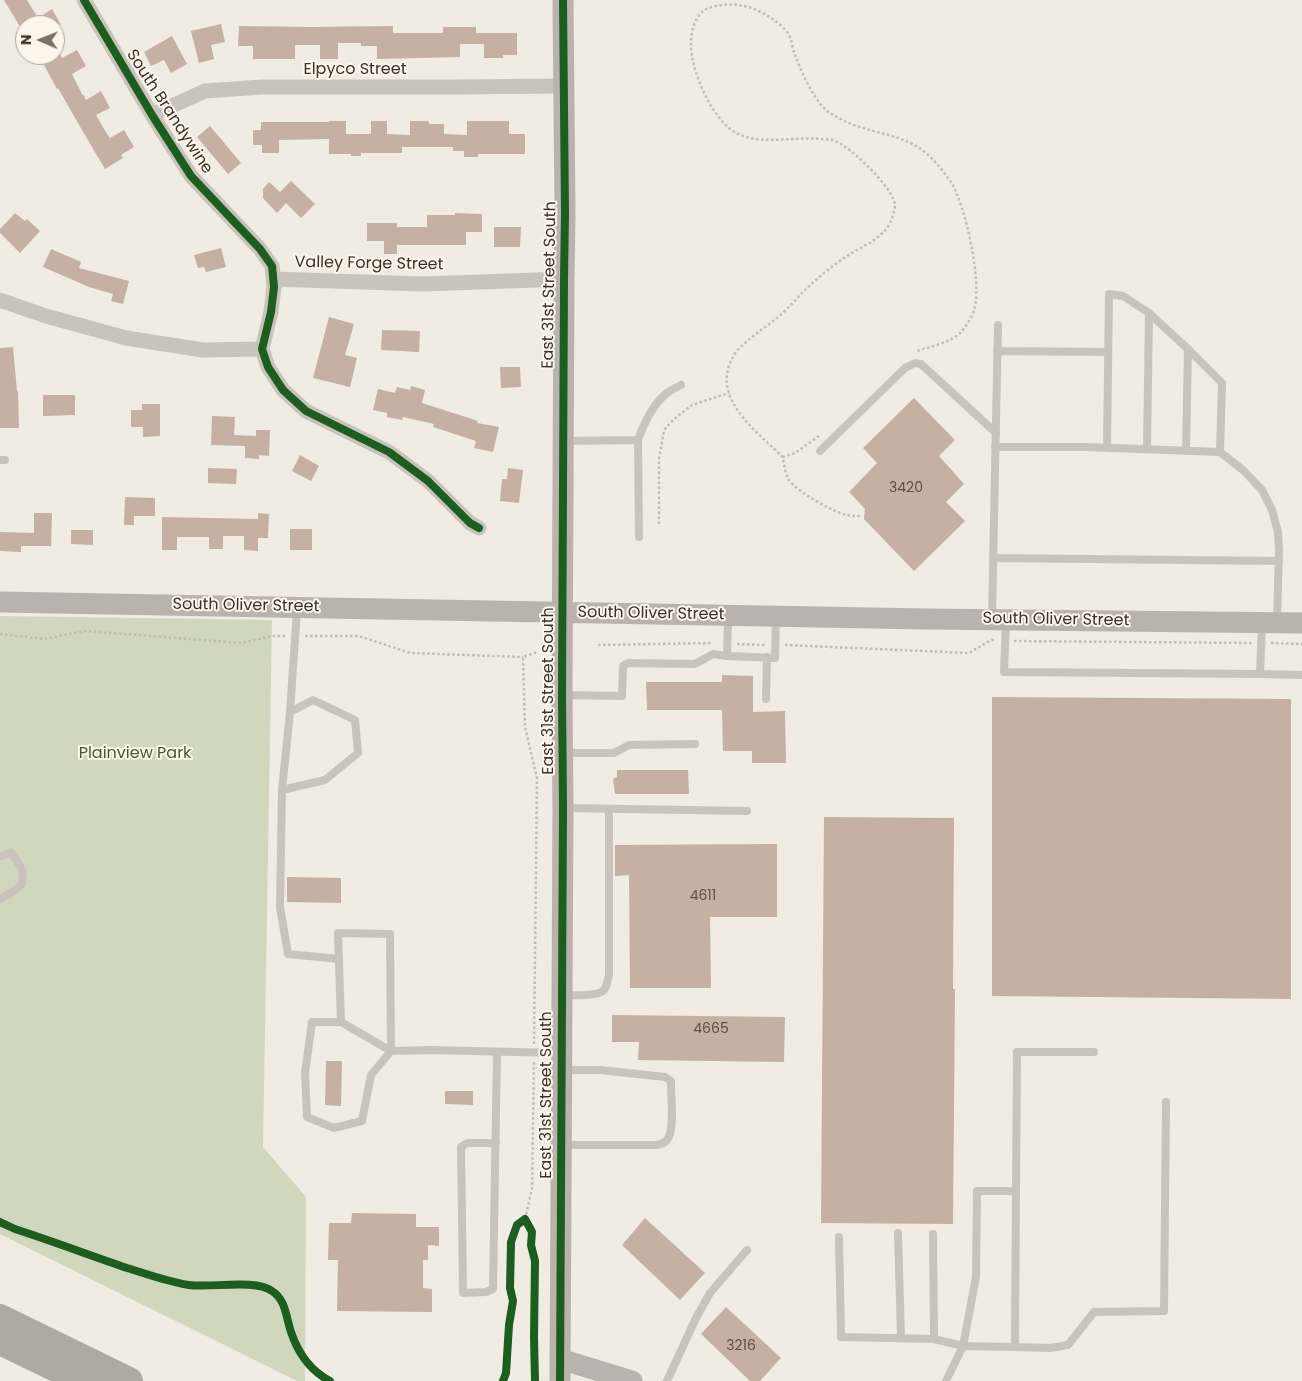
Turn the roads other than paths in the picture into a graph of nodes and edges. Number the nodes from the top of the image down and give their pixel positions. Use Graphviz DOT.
graph roads {
  1 [pos="84,0"];
  2 [pos="563,0"];
  3 [pos="564,86"];
  4 [pos="152,115"];
  5 [pos="273,279"];
  6 [pos="564,279"];
  7 [pos="0,300"];
  8 [pos="1148,313"];
  9 [pos="998,325"];
  10 [pos="262,349"];
  11 [pos="1188,349"];
  12 [pos="997,352"];
  13 [pos="1108,352"];
  14 [pos="681,385"];
  15 [pos="996,433"];
  16 [pos="638,440"];
  17 [pos="563,441"];
  18 [pos="995,447"];
  19 [pos="1107,448"];
  20 [pos="1147,449"];
  21 [pos="1186,450"];
  22 [pos="820,451"];
  23 [pos="1220,452"];
  24 [pos="479,528"];
  25 [pos="638,537"];
  26 [pos="993,558"];
  27 [pos="1279,561"];
  28 [pos="0,602"];
  29 [pos="298,607"];
  30 [pos="562,612"];
  31 [pos="728,616"];
  32 [pos="776,616"];
  33 [pos="999,619"];
  34 [pos="1302,623"];
  35 [pos="1266,629"];
  36 [pos="727,656"];
  37 [pos="767,657"];
  38 [pos="1260,674"];
  39 [pos="1302,675"];
  40 [pos="562,695"];
  41 [pos="766,699"];
  42 [pos="290,712"];
  43 [pos="695,744"];
  44 [pos="563,753"];
  45 [pos="282,790"];
  46 [pos="563,808"];
  47 [pos="609,808"];
  48 [pos="747,811"];
  49 [pos="0,856"];
  50 [pos="0,899"];
  51 [pos="339,959"];
  52 [pos="562,996"];
  53 [pos="341,1022"];
  54 [pos="391,1051"];
  55 [pos="497,1052"];
  56 [pos="1094,1052"];
  57 [pos="561,1061"];
  58 [pos="1166,1102"];
  59 [pos="496,1142"];
  60 [pos="561,1144"];
  61 [pos="1016,1191"];
  62 [pos="898,1234"];
  63 [pos="933,1234"];
  64 [pos="839,1237"];
  65 [pos="747,1250"];
  66 [pos="0,1318"];
  67 [pos="901,1337"];
  68 [pos="934,1339"];
  69 [pos="0,1341"];
  70 [pos="963,1346"];
  71 [pos="1016,1347"];
  72 [pos="560,1359"];
  73 [pos="83,1381"];
  74 [pos="129,1381"];
  75 [pos="560,1381"];
  76 [pos="632,1381"];
  77 [pos="667,1381"];
  78 [pos="946,1381"];
  1 -- 4 [label="street, South Brandywine"];
  2 -- 3 [label="street, East 31st Street South"];
  3 -- 4 [label="street, Elpyco Street"];
  3 -- 6 [label="street, East 31st Street South"];
  4 -- 5 [label="street, South Brandywine"];
  5 -- 6 [label="street, Valley Forge Street"];
  5 -- 10 [label="street, Valley Forge Street"];
  6 -- 17 [label="street, East 31st Street South"];
  7 -- 10 [label="street"];
  8 -- 11 [label="lane"];
  8 -- 13 [label="lane"];
  8 -- 20 [label="lane"];
  9 -- 12 [label="lane"];
  10 -- 24 [label="street"];
  11 -- 21 [label="lane"];
  11 -- 23 [label="lane"];
  12 -- 13 [label="lane"];
  12 -- 15 [label="lane"];
  13 -- 19 [label="lane"];
  14 -- 16 [label="lane"];
  15 -- 18 [label="lane"];
  15 -- 22 [label="lane"];
  16 -- 17 [label="lane"];
  16 -- 25 [label="lane"];
  17 -- 30 [label="street, East 31st Street South"];
  18 -- 19 [label="lane"];
  18 -- 26 [label="lane"];
  19 -- 20 [label="lane"];
  20 -- 21 [label="lane"];
  21 -- 23 [label="lane"];
  23 -- 27 [label="lane"];
  26 -- 27 [label="lane"];
  26 -- 33 [label="lane"];
  27 -- 35 [label="lane"];
  28 -- 29 [label="street, South Oliver Street"];
  29 -- 30 [label="street, South Oliver Street"];
  29 -- 42 [label="lane"];
  30 -- 31 [label="street, South Oliver Street"];
  30 -- 40 [label="street, East 31st Street South"];
  31 -- 32 [label="street, South Oliver Street"];
  31 -- 36 [label="lane"];
  32 -- 33 [label="street, South Oliver Street"];
  32 -- 37 [label="lane"];
  33 -- 35 [label="street, South Oliver Street"];
  33 -- 38 [label="lane"];
  34 -- 35 [label="street, South Oliver Street"];
  35 -- 38 [label="lane"];
  36 -- 37 [label="lane"];
  36 -- 40 [label="lane"];
  37 -- 41 [label="lane"];
  38 -- 39 [label="lane"];
  40 -- 44 [label="street, East 31st Street South"];
  42 -- 45 [label="lane"];
  42 -- 45 [label="lane"];
  43 -- 44 [label="lane"];
  44 -- 46 [label="street, East 31st Street South"];
  45 -- 51 [label="lane"];
  46 -- 47 [label="lane"];
  46 -- 52 [label="street, East 31st Street South"];
  47 -- 48 [label="lane"];
  47 -- 52 [label="lane"];
  49 -- 50 [label="lane"];
  51 -- 53 [label="lane"];
  51 -- 54 [label="lane"];
  52 -- 57 [label="street, East 31st Street South"];
  53 -- 54 [label="lane"];
  53 -- 54 [label="lane"];
  54 -- 55 [label="lane"];
  55 -- 57 [label="lane"];
  55 -- 59 [label="lane"];
  56 -- 61 [label="lane"];
  57 -- 60 [label="street, East 31st Street South"];
  57 -- 60 [label="lane"];
  58 -- 71 [label="lane"];
  59 -- 59 [label="lane"];
  60 -- 72 [label="street, East 31st Street South"];
  61 -- 70 [label="lane"];
  61 -- 71 [label="lane"];
  62 -- 67 [label="lane"];
  63 -- 68 [label="lane"];
  64 -- 67 [label="lane"];
  65 -- 77 [label="lane"];
  66 -- 74 [label="highway"];
  67 -- 68 [label="lane"];
  68 -- 70 [label="lane"];
  69 -- 73 [label="highway"];
  70 -- 71 [label="lane"];
  70 -- 78 [label="lane"];
  72 -- 75 [label="street, East 31st Street South"];
  72 -- 76 [label="street"];
}
